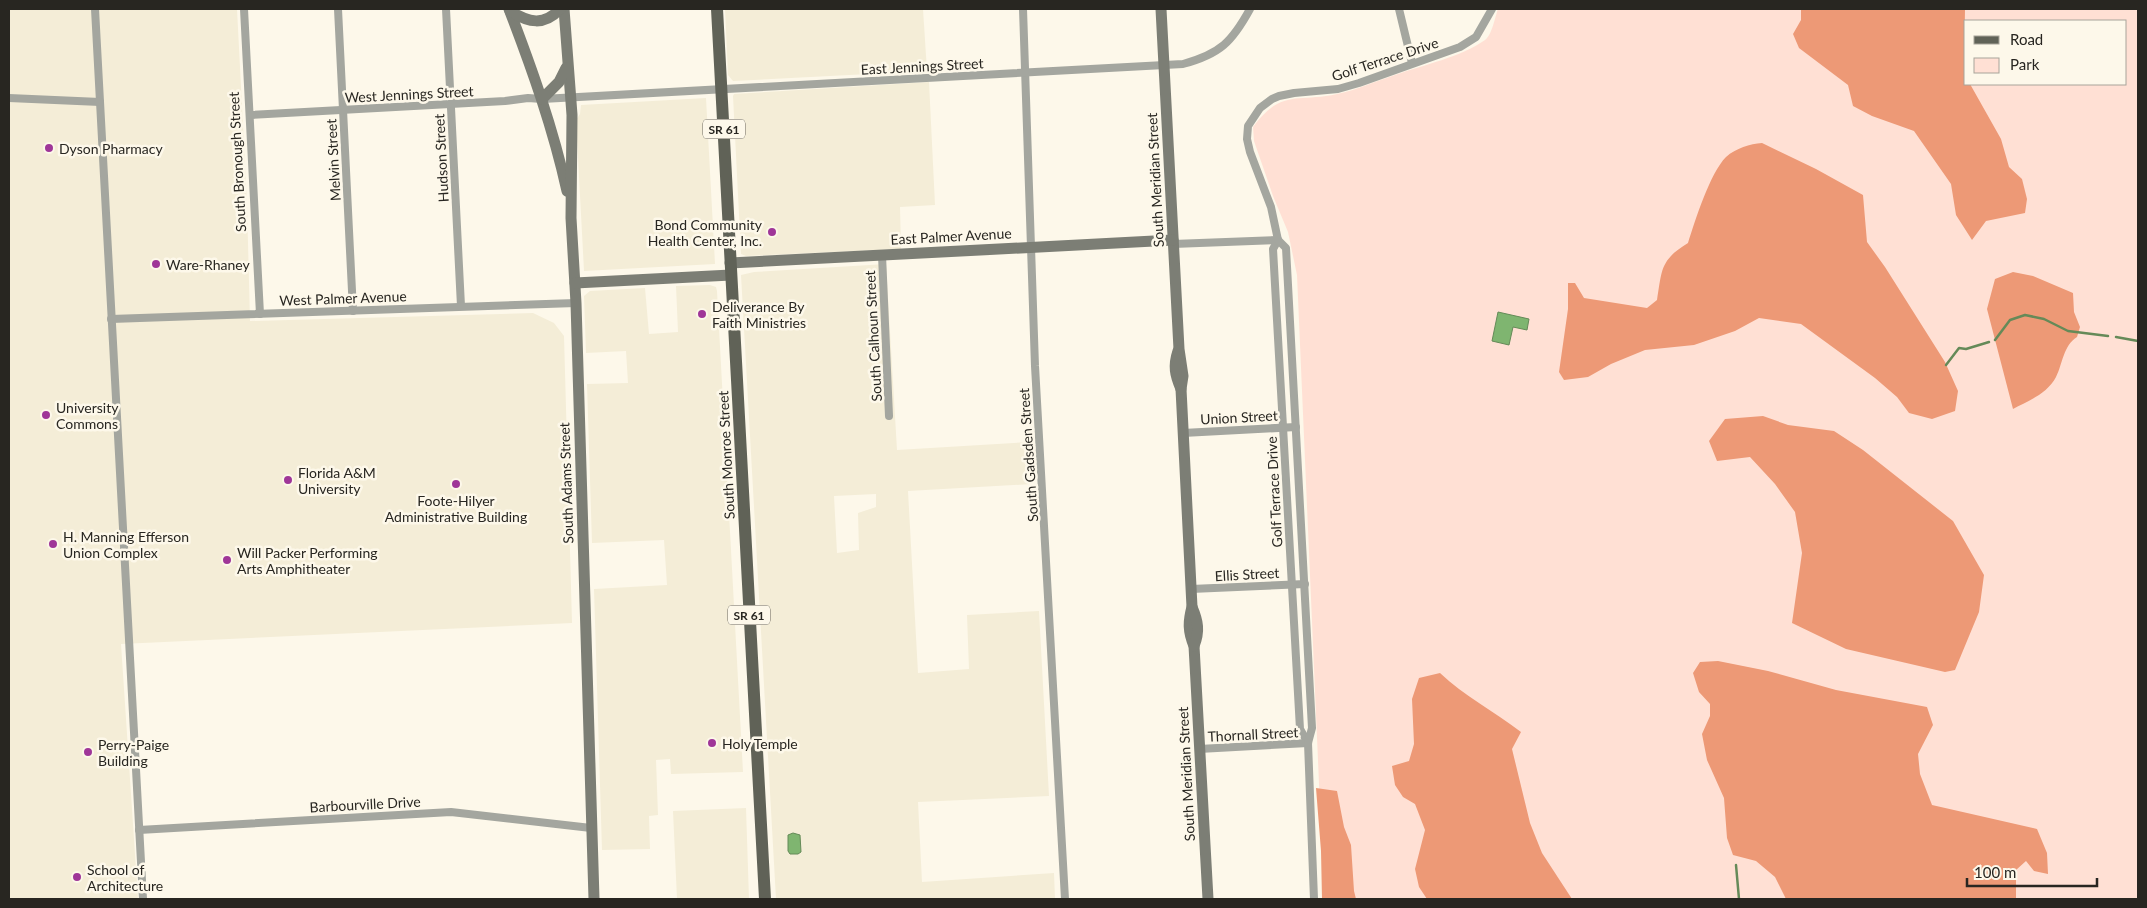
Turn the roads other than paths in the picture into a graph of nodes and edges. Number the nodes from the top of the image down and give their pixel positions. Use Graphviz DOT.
graph roads {
  1 [pos="96,9"];
  2 [pos="244,9"];
  3 [pos="338,9"];
  4 [pos="446,9"];
  5 [pos="562,9"];
  6 [pos="717,9"];
  7 [pos="1023,9"];
  8 [pos="1161,9"];
  9 [pos="1250,9"];
  10 [pos="1399,9"];
  11 [pos="1492,9"];
  12 [pos="510,10"];
  13 [pos="1412,63"];
  14 [pos="1163,65"];
  15 [pos="566,66"];
  16 [pos="1026,73"];
  17 [pos="722,89"];
  18 [pos="571,97"];
  19 [pos="9,98"];
  20 [pos="542,99"];
  21 [pos="100,102"];
  22 [pos="451,104"];
  23 [pos="343,110"];
  24 [pos="250,115"];
  25 [pos="570,218"];
  26 [pos="1278,240"];
  27 [pos="1173,242"];
  28 [pos="1032,246"];
  29 [pos="882,255"];
  30 [pos="731,269"];
  31 [pos="575,283"];
  32 [pos="576,302"];
  33 [pos="461,306"];
  34 [pos="353,311"];
  35 [pos="260,314"];
  36 [pos="111,319"];
  37 [pos="889,416"];
  38 [pos="1283,427"];
  39 [pos="1296,427"];
  40 [pos="1183,433"];
  41 [pos="1305,584"];
  42 [pos="1292,585"];
  43 [pos="1191,589"];
  44 [pos="1308,743"];
  45 [pos="1199,749"];
  46 [pos="591,828"];
  47 [pos="139,830"];
  48 [pos="143,899"];
  49 [pos="594,899"];
  50 [pos="765,899"];
  51 [pos="1065,899"];
  52 [pos="1208,899"];
  53 [pos="1314,899"];
  1 -- 21 [label="street"];
  2 -- 24 [label="street, South Bronough Street"];
  3 -- 23 [label="street, Melvin Street"];
  4 -- 22 [label="street, Hudson Street"];
  5 -- 12 [label="street"];
  5 -- 15 [label="street, South Adams Street"];
  6 -- 17 [label="main road, South Monroe Street / SR 61"];
  7 -- 16 [label="street, South Gadsden Street"];
  8 -- 14 [label="street, South Meridian Street"];
  9 -- 14 [label="street, East Jennings Street"];
  10 -- 13 [label="street"];
  11 -- 13 [label="street, Golf Terrace Drive"];
  12 -- 20 [label="street"];
  13 -- 26 [label="street, Golf Terrace Drive"];
  14 -- 16 [label="street, East Jennings Street"];
  14 -- 27 [label="street, South Meridian Street"];
  15 -- 18 [label="street, South Adams Street"];
  15 -- 20 [label="street"];
  16 -- 17 [label="street, East Jennings Street"];
  16 -- 28 [label="street, South Gadsden Street"];
  17 -- 18 [label="street, East Jennings Street"];
  17 -- 30 [label="main road, South Monroe Street / SR 61"];
  18 -- 20 [label="street, West Jennings Street"];
  18 -- 25 [label="street, South Adams Street"];
  19 -- 21 [label="street"];
  20 -- 22 [label="street, West Jennings Street"];
  20 -- 25 [label="street"];
  21 -- 36 [label="street"];
  22 -- 23 [label="street, West Jennings Street"];
  22 -- 33 [label="street, Hudson Street"];
  23 -- 24 [label="street, West Jennings Street"];
  23 -- 34 [label="street, Melvin Street"];
  24 -- 35 [label="street, South Bronough Street"];
  25 -- 31 [label="street, South Adams Street"];
  26 -- 27 [label="street, East Palmer Avenue"];
  26 -- 38 [label="street, Golf Terrace Drive"];
  26 -- 39 [label="street, Golf Terrace Drive"];
  27 -- 28 [label="street, East Palmer Avenue"];
  27 -- 40 [label="street, South Meridian Street"];
  28 -- 29 [label="street, East Palmer Avenue"];
  28 -- 51 [label="street, South Gadsden Street"];
  29 -- 30 [label="street, East Palmer Avenue"];
  29 -- 37 [label="street, South Calhoun Street"];
  30 -- 31 [label="street, East Palmer Avenue"];
  30 -- 50 [label="main road, South Monroe Street / SR 61"];
  31 -- 32 [label="street, South Adams Street"];
  32 -- 33 [label="street, West Palmer Avenue"];
  32 -- 46 [label="street, South Adams Street"];
  33 -- 34 [label="street, West Palmer Avenue"];
  34 -- 35 [label="street, West Palmer Avenue"];
  35 -- 36 [label="street, West Palmer Avenue"];
  36 -- 47 [label="street"];
  38 -- 39 [label="street, Union Street"];
  38 -- 40 [label="street, Union Street"];
  38 -- 42 [label="street, Golf Terrace Drive"];
  39 -- 41 [label="street, Golf Terrace Drive"];
  40 -- 43 [label="street, South Meridian Street"];
  41 -- 42 [label="street, Ellis Street"];
  41 -- 44 [label="street, Golf Terrace Drive"];
  42 -- 43 [label="street, Ellis Street"];
  42 -- 44 [label="street, Golf Terrace Drive"];
  43 -- 45 [label="street, South Meridian Street"];
  44 -- 45 [label="street, Thornall Street"];
  44 -- 53 [label="street, Golf Terrace Drive"];
  45 -- 52 [label="street, South Meridian Street"];
  46 -- 47 [label="street, Barbourville Drive"];
  46 -- 49 [label="street, South Adams Street"];
  47 -- 48 [label="street"];
}
